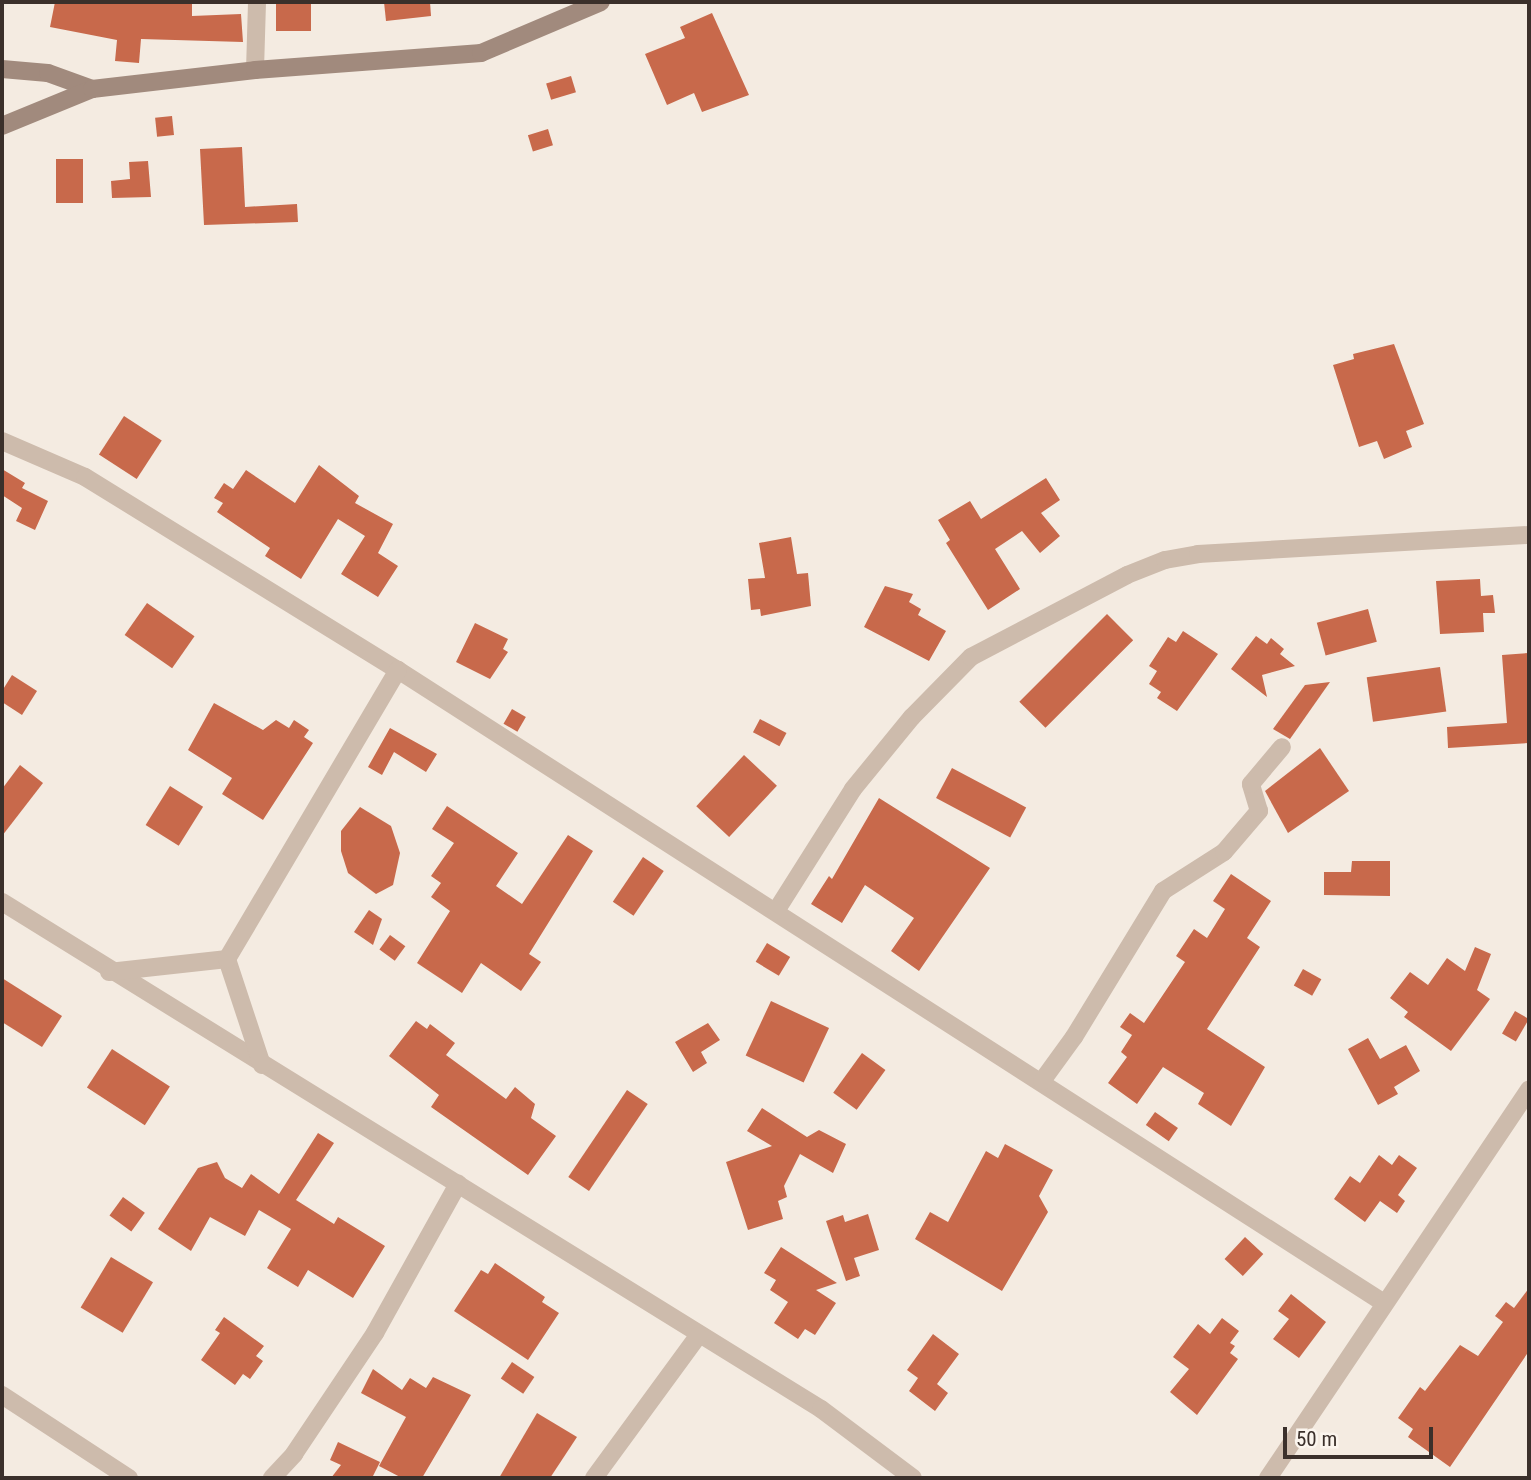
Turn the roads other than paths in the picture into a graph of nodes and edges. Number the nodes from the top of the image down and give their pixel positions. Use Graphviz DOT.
graph roads {
  1 [pos="257,2"];
  2 [pos="601,2"];
  3 [pos="2,69"];
  4 [pos="255,70"];
  5 [pos="92,89"];
  6 [pos="2,126"];
  7 [pos="2,441"];
  8 [pos="1529,535"];
  9 [pos="398,670"];
  10 [pos="1282,747"];
  11 [pos="2,902"];
  12 [pos="776,911"];
  13 [pos="228,959"];
  14 [pos="109,972"];
  15 [pos="262,1065"];
  16 [pos="1042,1081"];
  17 [pos="1529,1089"];
  18 [pos="458,1184"];
  19 [pos="1384,1303"];
  20 [pos="698,1336"];
  21 [pos="2,1395"];
  22 [pos="129,1478"];
  23 [pos="272,1478"];
  24 [pos="594,1478"];
  25 [pos="913,1478"];
  26 [pos="1268,1478"];
  1 -- 4 [label="street"];
  2 -- 4 [label="street"];
  3 -- 5 [label="street"];
  4 -- 5 [label="street"];
  5 -- 6 [label="street"];
  7 -- 9 [label="street"];
  8 -- 12 [label="street"];
  9 -- 12 [label="street"];
  9 -- 13 [label="street"];
  10 -- 16 [label="street"];
  11 -- 14 [label="street"];
  12 -- 16 [label="street"];
  13 -- 14 [label="street"];
  13 -- 15 [label="street"];
  14 -- 15 [label="street"];
  15 -- 18 [label="street"];
  16 -- 19 [label="street"];
  17 -- 19 [label="street"];
  18 -- 20 [label="street"];
  18 -- 23 [label="street"];
  19 -- 26 [label="street"];
  20 -- 24 [label="street"];
  20 -- 25 [label="street"];
  21 -- 22 [label="street"];
}
